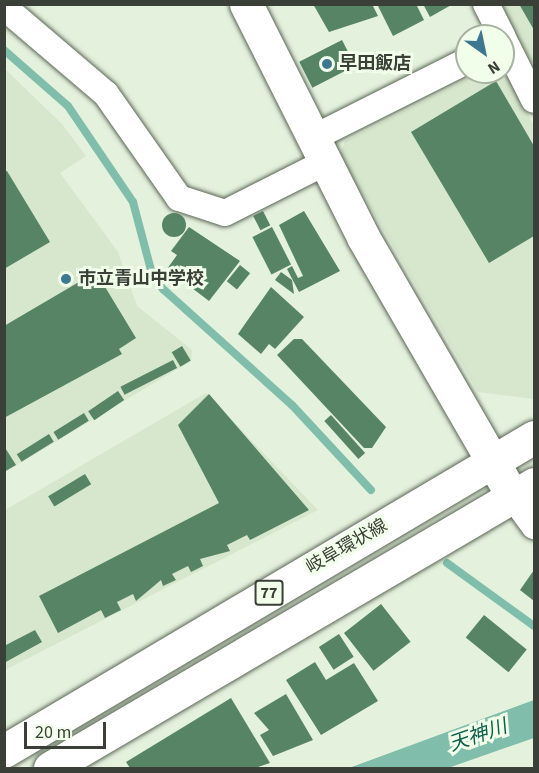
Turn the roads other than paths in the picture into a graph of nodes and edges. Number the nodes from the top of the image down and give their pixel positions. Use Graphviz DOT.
graph roads {
  1 [pos="246,4"];
  2 [pos="486,4"];
  3 [pos="4,7"];
  4 [pos="495,24"];
  5 [pos="515,63"];
  6 [pos="455,68"];
  7 [pos="534,100"];
  8 [pos="320,150"];
  9 [pos="534,437"];
  10 [pos="492,463"];
  11 [pos="524,491"];
  12 [pos="534,526"];
  13 [pos="4,751"];
  14 [pos="50,768"];
  1 -- 8 [label="main road"];
  2 -- 4 [label="street"];
  3 -- 8 [label="street"];
  5 -- 7 [label="street"];
  6 -- 8 [label="street"];
  8 -- 10 [label="main road"];
  9 -- 10 [label="main road, 岐阜環状線 / 77"];
  10 -- 11 [label="main road"];
  10 -- 13 [label="main road, 岐阜環状線 / 77"];
  11 -- 12 [label="street"];
  11 -- 14 [label="main road, 77"];
}
